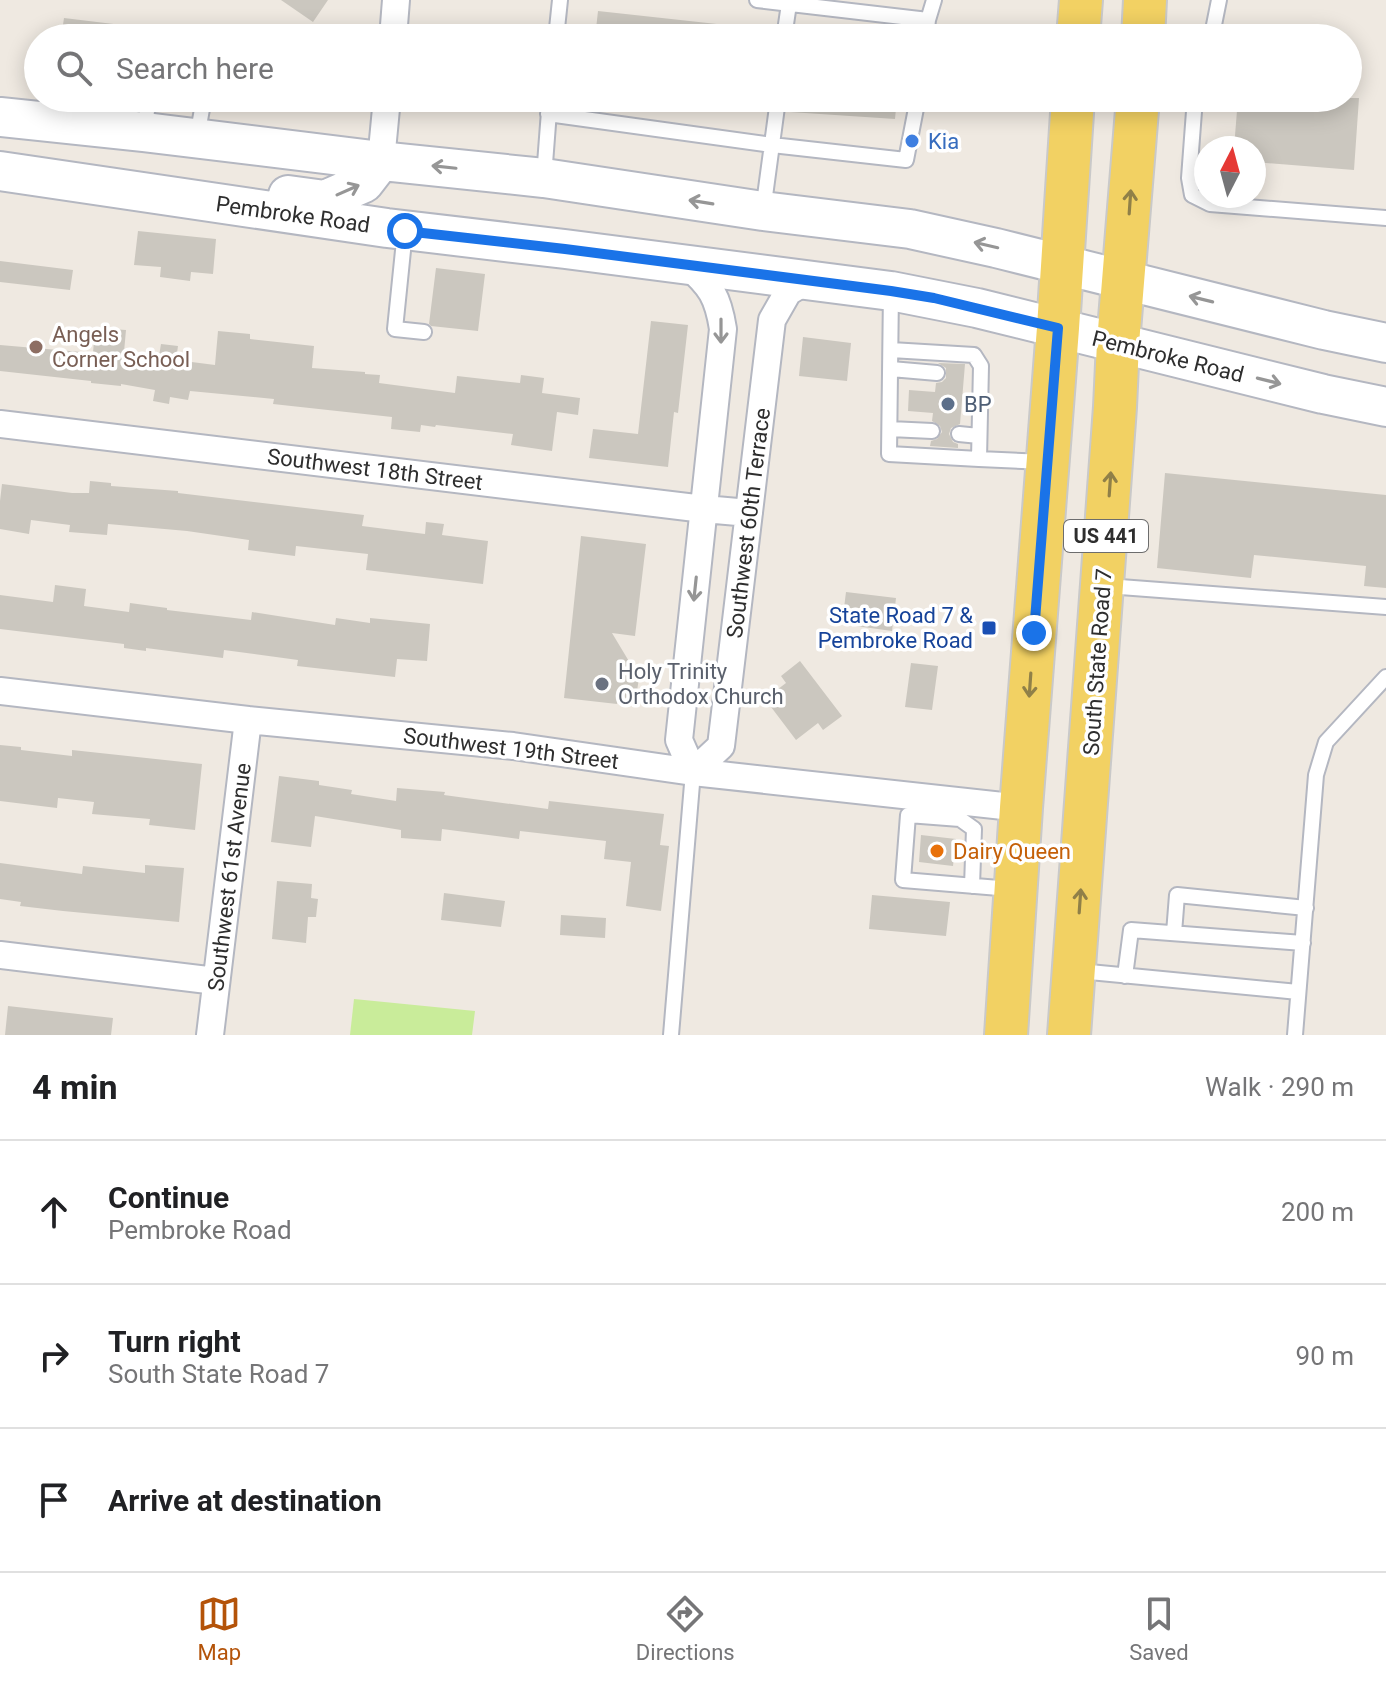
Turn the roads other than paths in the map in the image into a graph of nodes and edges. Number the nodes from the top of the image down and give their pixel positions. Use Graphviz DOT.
graph roads {
  1 [pos="396,0"];
  2 [pos="560,0"];
  3 [pos="757,0"];
  4 [pos="934,0"];
  5 [pos="1081,0"];
  6 [pos="1145,0"];
  7 [pos="1219,0"];
  8 [pos="789,4"];
  9 [pos="928,20"];
  10 [pos="394,24"];
  11 [pos="557,24"];
  12 [pos="786,24"];
  13 [pos="928,24"];
  14 [pos="1079,24"];
  15 [pos="1144,24"];
  16 [pos="1214,24"];
  17 [pos="202,112"];
  18 [pos="386,112"];
  19 [pos="776,112"];
  20 [pos="915,112"];
  21 [pos="1072,112"];
  22 [pos="1137,112"];
  23 [pos="1194,112"];
  24 [pos="548,114"];
  25 [pos="147,115"];
  26 [pos="0,117"];
  27 [pos="197,138"];
  28 [pos="772,145"];
  29 [pos="381,161"];
  30 [pos="0,171"];
  31 [pos="544,178"];
  32 [pos="51,179"];
  33 [pos="763,211"];
  34 [pos="1386,218"];
  35 [pos="405,231"];
  36 [pos="687,265"];
  37 [pos="1061,265"];
  38 [pos="808,280"];
  39 [pos="1124,280"];
  40 [pos="891,291"];
  41 [pos="1058,328"];
  42 [pos="424,332"];
  43 [pos="1118,343"];
  44 [pos="1386,343"];
  45 [pos="891,350"];
  46 [pos="891,369"];
  47 [pos="937,373"];
  48 [pos="964,376"];
  49 [pos="981,377"];
  50 [pos="1386,407"];
  51 [pos="0,424"];
  52 [pos="890,429"];
  53 [pos="932,431"];
  54 [pos="959,434"];
  55 [pos="979,436"];
  56 [pos="979,459"];
  57 [pos="1047,462"];
  58 [pos="704,509"];
  59 [pos="749,513"];
  60 [pos="1103,586"];
  61 [pos="1386,607"];
  62 [pos="1386,677"];
  63 [pos="0,691"];
  64 [pos="248,720"];
  65 [pos="693,772"];
  66 [pos="928,808"];
  67 [pos="1021,808"];
  68 [pos="972,886"];
  69 [pos="1016,890"];
  70 [pos="1306,908"];
  71 [pos="1174,933"];
  72 [pos="1303,943"];
  73 [pos="0,955"];
  74 [pos="1074,971"];
  75 [pos="1125,976"];
  76 [pos="216,981"];
  77 [pos="1298,992"];
  78 [pos="210,1035"];
  79 [pos="671,1035"];
  80 [pos="1006,1035"];
  81 [pos="1069,1035"];
  82 [pos="1295,1035"];
  1 -- 10 [label="street"];
  2 -- 11 [label="lane"];
  3 -- 8 [label="lane"];
  4 -- 9 [label="lane"];
  5 -- 14 [label="main road"];
  6 -- 15 [label="main road"];
  7 -- 16 [label="lane"];
  8 -- 9 [label="lane"];
  8 -- 12 [label="lane"];
  9 -- 13 [label="lane"];
  17 -- 27 [label="lane"];
  18 -- 29 [label="street"];
  19 -- 28 [label="lane"];
  20 -- 28 [label="lane"];
  21 -- 37 [label="main road, US 441"];
  39 -- 22 [label="main road, South State Road 7 / US 441, one-way"];
  23 -- 34 [label="lane"];
  24 -- 28 [label="lane"];
  24 -- 31 [label="lane"];
  25 -- 26 [label="main road"];
  25 -- 27 [label="main road"];
  27 -- 29 [label="main road"];
  28 -- 33 [label="lane"];
  31 -- 29 [label="main road, one-way"];
  32 -- 29 [label="main road, one-way"];
  30 -- 32 [label="main road, Pembroke Road"];
  33 -- 31 [label="main road, one-way"];
  32 -- 35 [label="main road, Pembroke Road"];
  37 -- 33 [label="main road, one-way"];
  35 -- 36 [label="main road, Pembroke Road"];
  35 -- 42 [label="lane"];
  36 -- 38 [label="main road, Pembroke Road"];
  36 -- 58 [label="street, Southwest 60th Terrace, one-way"];
  37 -- 39 [label="main road"];
  37 -- 41 [label="main road, US 441"];
  38 -- 40 [label="main road, Pembroke Road"];
  38 -- 59 [label="street, Southwest 60th Terrace"];
  39 -- 43 [label="main road, South State Road 7 / US 441"];
  44 -- 39 [label="main road, one-way"];
  40 -- 41 [label="main road, Pembroke Road"];
  40 -- 45 [label="lane"];
  41 -- 43 [label="main road, Pembroke Road"];
  41 -- 57 [label="main road, US 441"];
  43 -- 50 [label="main road, Pembroke Road, one-way"];
  60 -- 43 [label="main road, South State Road 7 / US 441, one-way"];
  45 -- 46 [label="lane"];
  45 -- 49 [label="lane"];
  46 -- 47 [label="lane"];
  46 -- 52 [label="lane"];
  48 -- 49 [label="lane"];
  49 -- 55 [label="lane"];
  51 -- 58 [label="street, Southwest 18th Street"];
  52 -- 53 [label="lane"];
  52 -- 56 [label="lane"];
  54 -- 55 [label="lane"];
  55 -- 56 [label="lane"];
  56 -- 57 [label="lane"];
  57 -- 67 [label="main road, US 441, one-way"];
  58 -- 59 [label="street, Southwest 18th Street"];
  58 -- 65 [label="street, Southwest 60th Terrace, one-way"];
  59 -- 65 [label="street, Southwest 60th Terrace"];
  60 -- 61 [label="lane"];
  74 -- 60 [label="main road, South State Road 7 / US 441, one-way"];
  62 -- 70 [label="lane"];
  63 -- 64 [label="street, Southwest 19th Street"];
  64 -- 65 [label="street, Southwest 19th Street"];
  64 -- 76 [label="street, Southwest 61st Avenue"];
  65 -- 66 [label="street, Southwest 19th Street"];
  65 -- 79 [label="lane"];
  66 -- 67 [label="street, Southwest 19th Street"];
  66 -- 68 [label="lane"];
  66 -- 68 [label="lane"];
  67 -- 69 [label="main road, US 441"];
  68 -- 69 [label="lane"];
  69 -- 80 [label="main road, US 441"];
  70 -- 71 [label="lane"];
  70 -- 72 [label="lane"];
  71 -- 72 [label="lane"];
  71 -- 75 [label="lane"];
  72 -- 77 [label="lane"];
  73 -- 76 [label="street"];
  74 -- 75 [label="lane"];
  74 -- 81 [label="main road, South State Road 7 / US 441"];
  75 -- 77 [label="lane"];
  76 -- 78 [label="street, Southwest 61st Avenue"];
  77 -- 82 [label="lane"];
}
